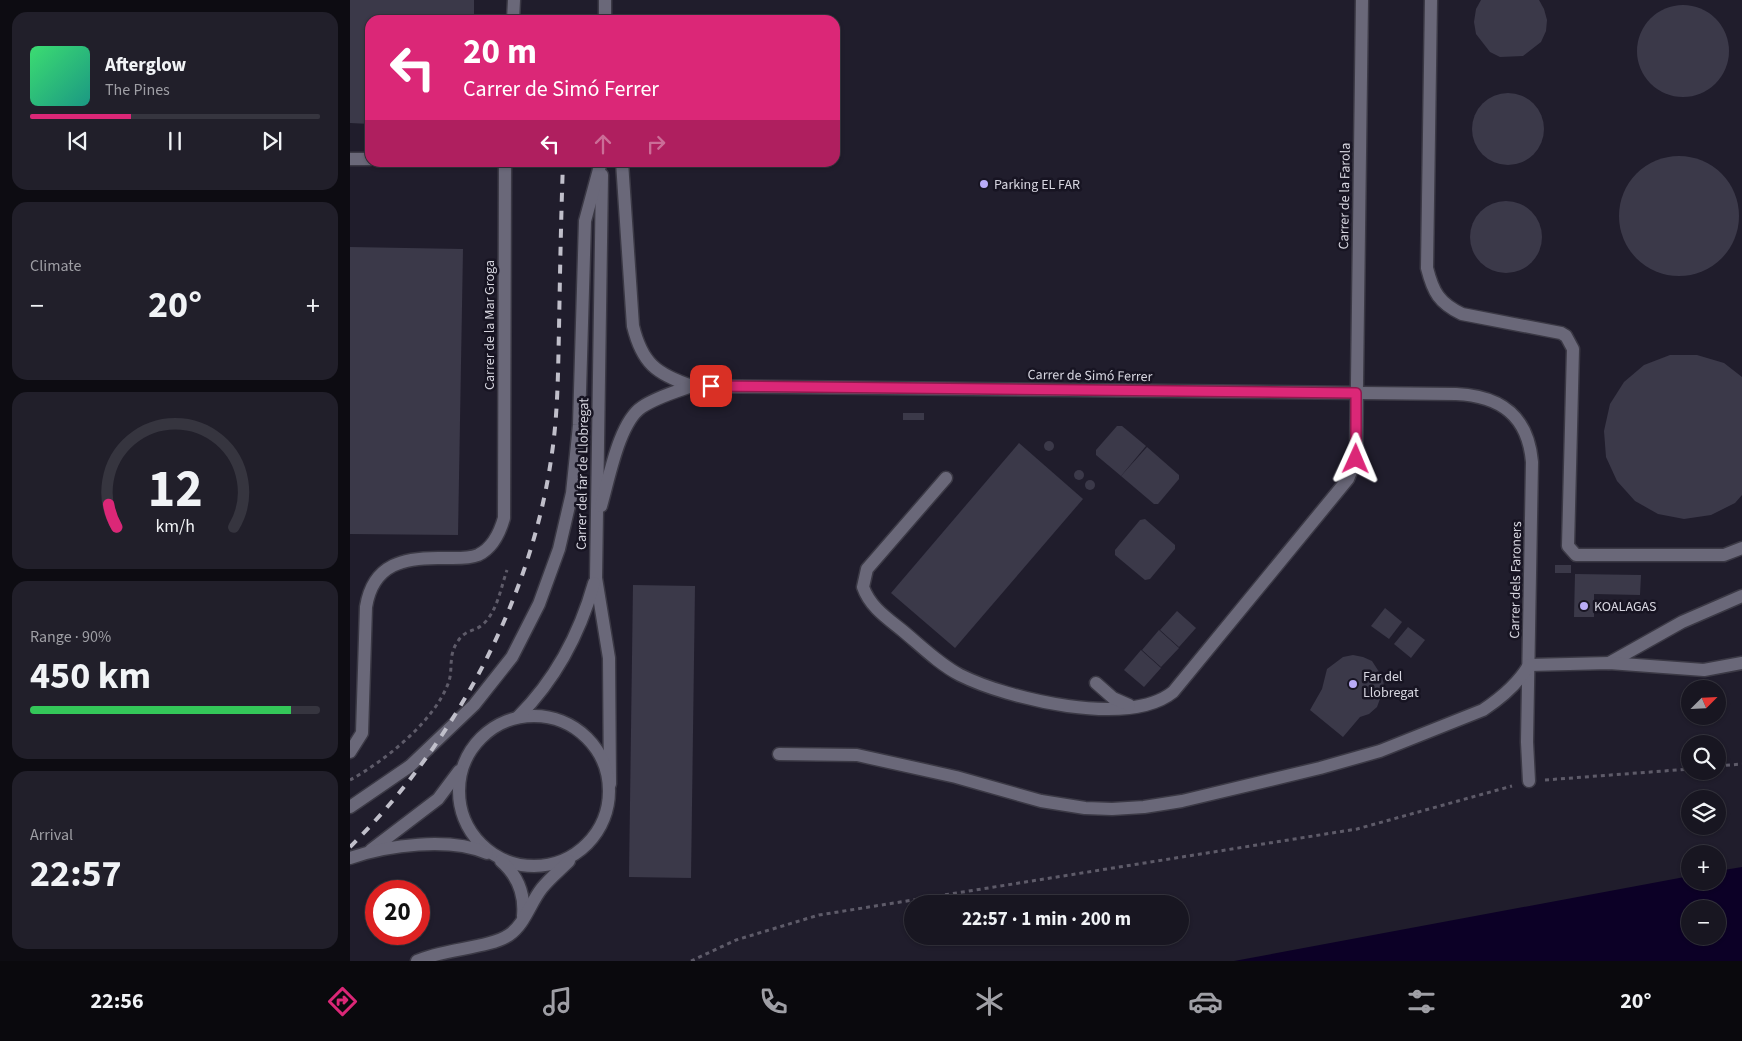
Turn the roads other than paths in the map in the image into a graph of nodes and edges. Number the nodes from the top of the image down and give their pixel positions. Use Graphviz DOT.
graph roads {
  1 [pos="514,0"];
  2 [pos="605,0"];
  3 [pos="1362,0"];
  4 [pos="1431,0"];
  5 [pos="513,15"];
  6 [pos="605,15"];
  7 [pos="350,159"];
  8 [pos="365,159"];
  9 [pos="505,167"];
  10 [pos="601,167"];
  11 [pos="602,167"];
  12 [pos="622,167"];
  13 [pos="692,386"];
  14 [pos="1356,393"];
  15 [pos="1487,398"];
  16 [pos="946,478"];
  17 [pos="597,520"];
  18 [pos="1742,548"];
  19 [pos="596,578"];
  20 [pos="1742,596"];
  21 [pos="1610,663"];
  22 [pos="1742,663"];
  23 [pos="1529,665"];
  24 [pos="1096,683"];
  25 [pos="1144,706"];
  26 [pos="518,716"];
  27 [pos="350,752"];
  28 [pos="779,754"];
  29 [pos="462,766"];
  30 [pos="1529,781"];
  31 [pos="610,784"];
  32 [pos="350,807"];
  33 [pos="369,852"];
  34 [pos="579,852"];
  35 [pos="495,856"];
  36 [pos="350,858"];
  37 [pos="523,918"];
  38 [pos="417,961"];
  1 -- 5 [label="street"];
  2 -- 6 [label="street"];
  3 -- 14 [label="street, Carrer de la Farola"];
  4 -- 18 [label="street"];
  7 -- 8 [label="street"];
  9 -- 27 [label="street, Carrer de la Mar Groga"];
  10 -- 32 [label="street"];
  11 -- 17 [label="street, Carrer del far de Llobregat"];
  12 -- 13 [label="street"];
  13 -- 14 [label="street, Carrer de Simó Ferrer"];
  13 -- 17 [label="street"];
  14 -- 15 [label="street, Carrer de Simó Ferrer"];
  14 -- 25 [label="street, Carrer de la Farola"];
  15 -- 23 [label="street, Carrer dels Faroners"];
  16 -- 25 [label="street"];
  17 -- 19 [label="street, Carrer del far de Llobregat"];
  19 -- 26 [label="street"];
  19 -- 31 [label="street, Carrer del far de Llobregat"];
  20 -- 21 [label="street"];
  21 -- 22 [label="street"];
  21 -- 23 [label="street"];
  23 -- 28 [label="street"];
  23 -- 30 [label="street, Carrer dels Faroners"];
  24 -- 25 [label="street"];
  26 -- 29 [label="street, Carrer del far de Llobregat"];
  26 -- 31 [label="street, Carrer del far de Llobregat"];
  29 -- 33 [label="street"];
  29 -- 35 [label="street, Carrer del far de Llobregat"];
  31 -- 34 [label="street, Carrer del far de Llobregat"];
  33 -- 35 [label="street"];
  33 -- 36 [label="street"];
  34 -- 35 [label="street, Carrer del far de Llobregat"];
  34 -- 37 [label="street"];
  35 -- 37 [label="street"];
  37 -- 38 [label="street"];
}
